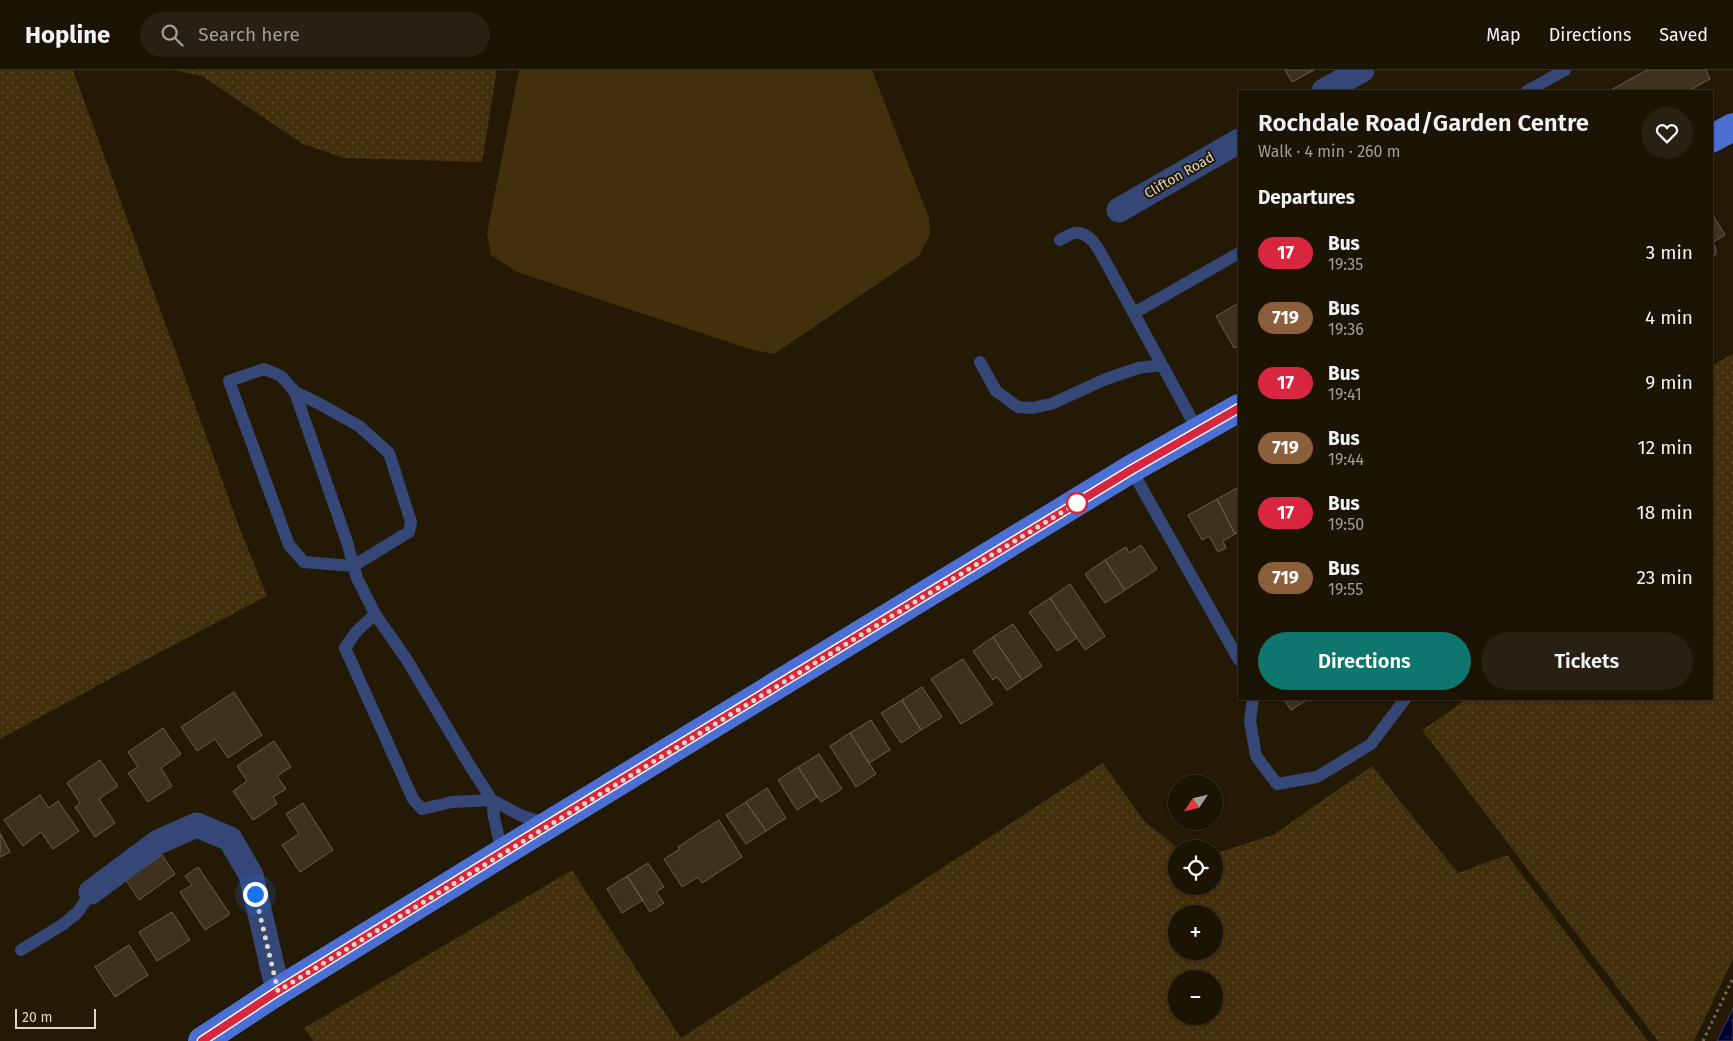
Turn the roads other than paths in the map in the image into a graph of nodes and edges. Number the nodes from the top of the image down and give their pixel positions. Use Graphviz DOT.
graph roads {
  1 [pos="1565,70"];
  2 [pos="1357,76"];
  3 [pos="1326,90"];
  4 [pos="1529,90"];
  5 [pos="1733,127"];
  6 [pos="1713,138"];
  7 [pos="1238,142"];
  8 [pos="1119,210"];
  9 [pos="1060,240"];
  10 [pos="1238,255"];
  11 [pos="1134,313"];
  12 [pos="980,362"];
  13 [pos="1162,365"];
  14 [pos="296,392"];
  15 [pos="1238,409"];
  16 [pos="1198,430"];
  17 [pos="1131,470"];
  18 [pos="353,566"];
  19 [pos="375,614"];
  20 [pos="1238,658"];
  21 [pos="1253,700"];
  22 [pos="1404,700"];
  23 [pos="492,800"];
  24 [pos="549,824"];
  25 [pos="502,853"];
  26 [pos="90,892"];
  27 [pos="21,950"];
  28 [pos="278,991"];
  29 [pos="202,1041"];
  1 -- 4 [label="lane"];
  2 -- 3 [label="street"];
  5 -- 6 [label="main road"];
  7 -- 8 [label="street, Clifton Road"];
  9 -- 11 [label="lane"];
  10 -- 11 [label="lane"];
  11 -- 13 [label="lane"];
  12 -- 13 [label="lane"];
  13 -- 16 [label="lane"];
  14 -- 18 [label="lane"];
  14 -- 18 [label="lane"];
  14 -- 18 [label="lane"];
  15 -- 16 [label="main road"];
  16 -- 17 [label="main road"];
  17 -- 20 [label="lane"];
  17 -- 24 [label="main road"];
  18 -- 19 [label="lane"];
  19 -- 23 [label="lane"];
  19 -- 23 [label="lane"];
  21 -- 22 [label="lane"];
  23 -- 24 [label="lane"];
  23 -- 25 [label="lane"];
  24 -- 25 [label="main road"];
  25 -- 28 [label="main road"];
  26 -- 27 [label="lane"];
  26 -- 28 [label="street"];
  28 -- 29 [label="main road"];
}
